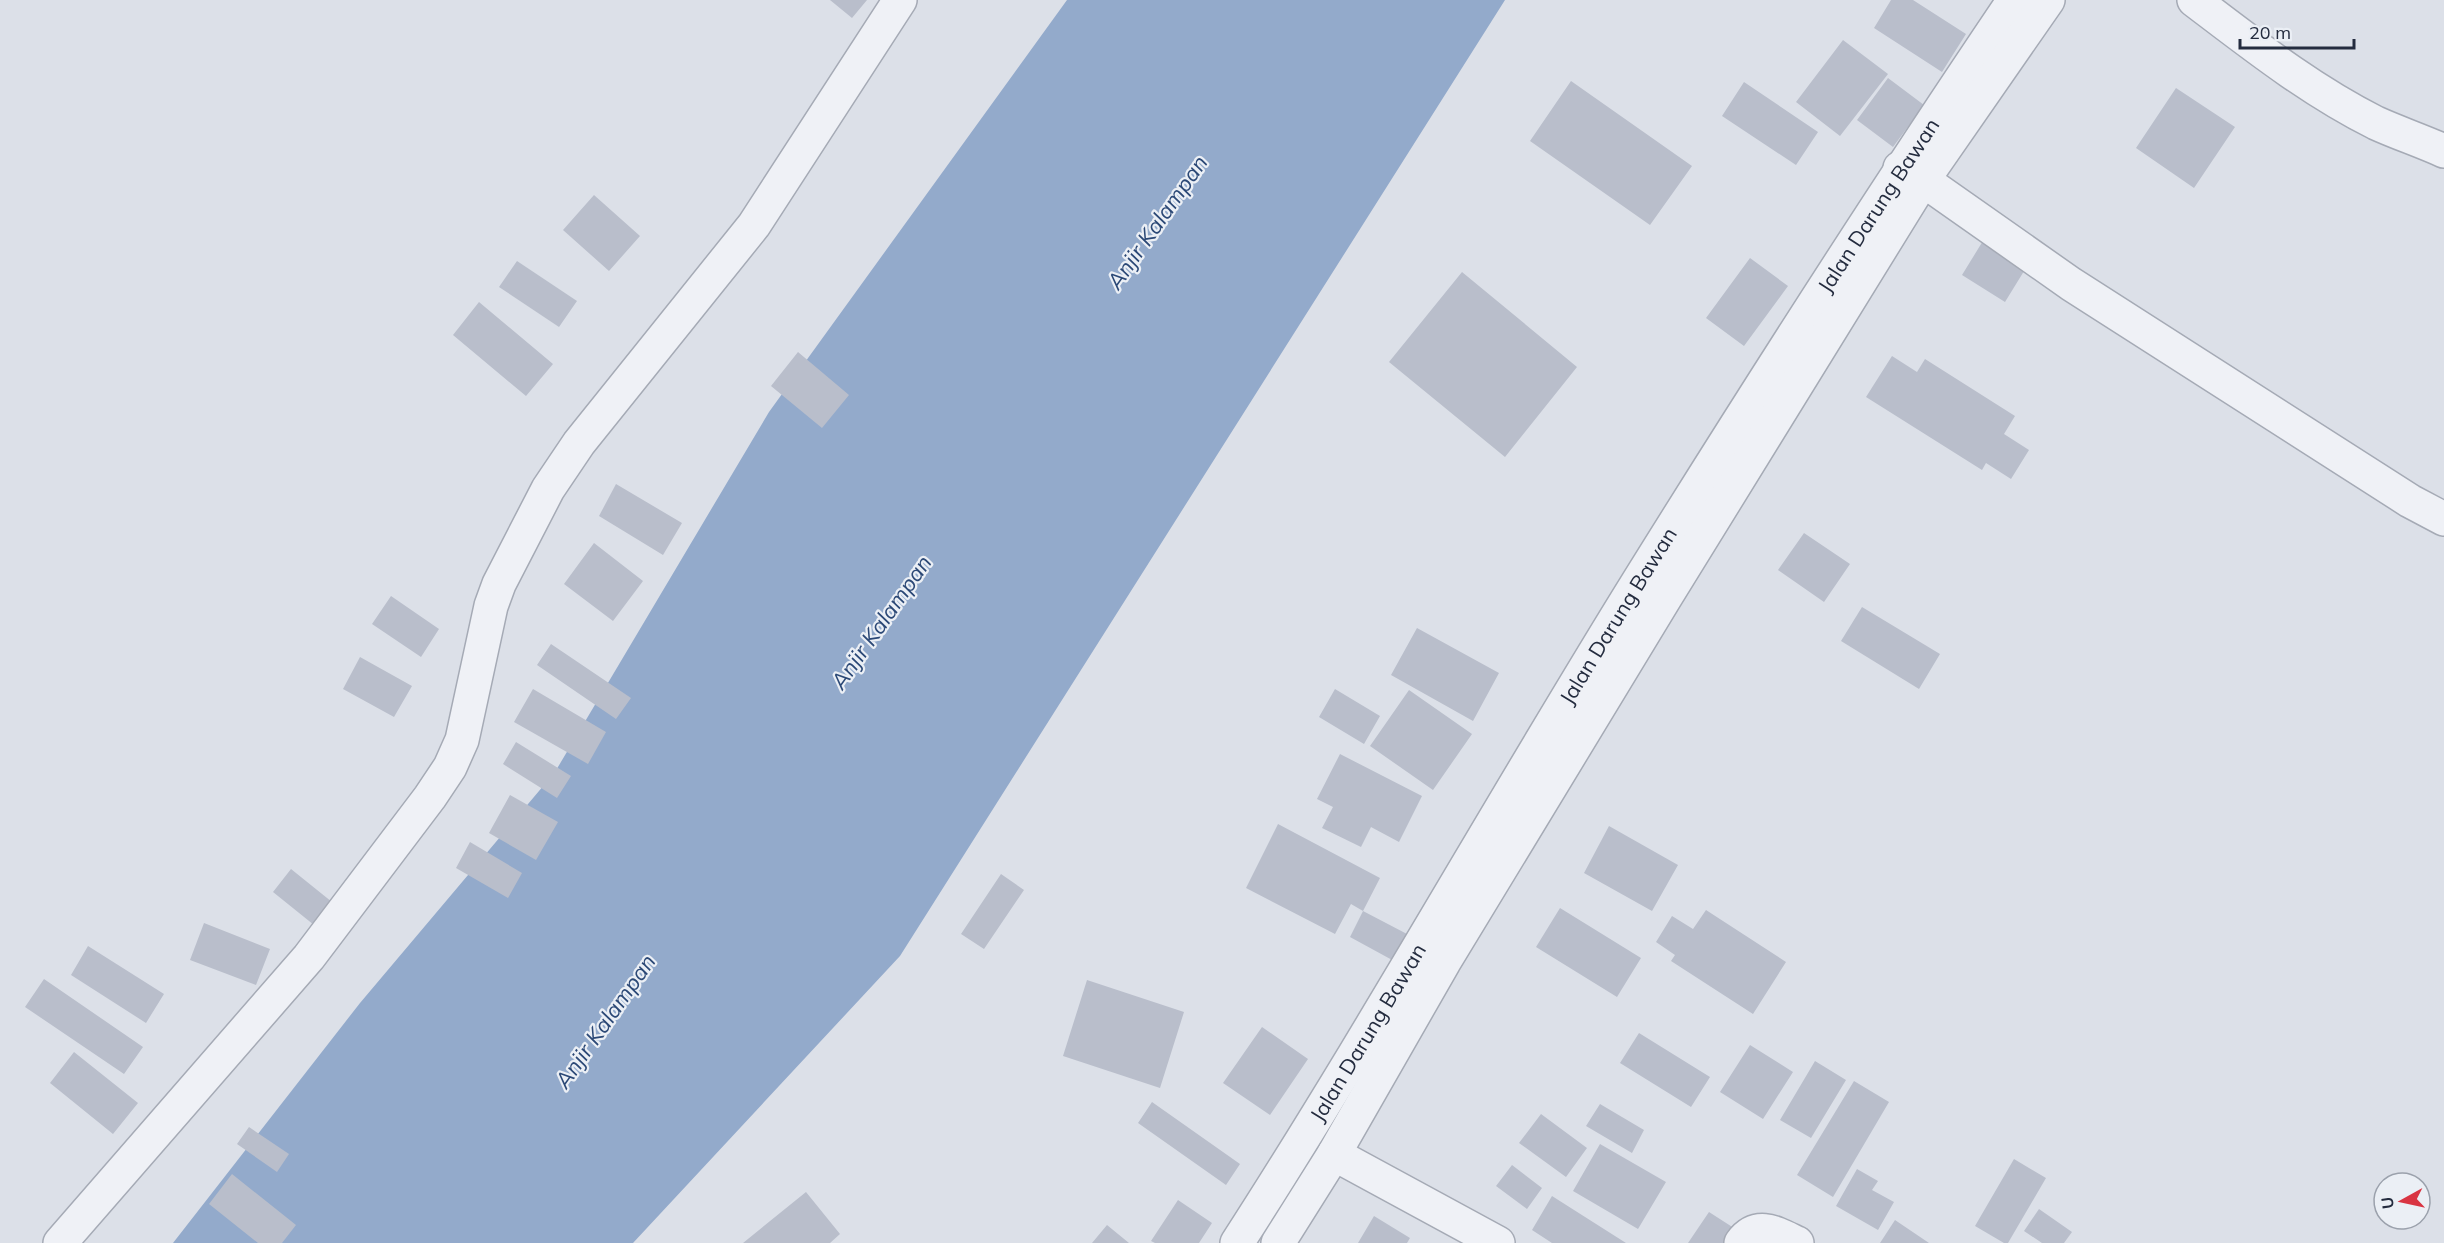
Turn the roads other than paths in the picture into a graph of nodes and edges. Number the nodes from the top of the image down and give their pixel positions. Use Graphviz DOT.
graph roads {
  1 [pos="900,0"];
  2 [pos="2014,0"];
  3 [pos="2048,0"];
  4 [pos="2194,0"];
  5 [pos="2444,151"];
  6 [pos="1912,174"];
  7 [pos="2444,519"];
  8 [pos="1334,1154"];
  9 [pos="60,1243"];
  10 [pos="1237,1243"];
  11 [pos="1278,1243"];
  12 [pos="1498,1243"];
  13 [pos="1741,1243"];
  14 [pos="1797,1243"];
  1 -- 9 [label="street"];
  2 -- 6 [label="street, Jalan Darung Bawan"];
  3 -- 6 [label="street, Jalan Darung Bawan"];
  4 -- 5 [label="street"];
  6 -- 7 [label="street"];
  6 -- 8 [label="street, Jalan Darung Bawan"];
  6 -- 10 [label="street, Jalan Darung Bawan"];
  8 -- 11 [label="street, Jalan Darung Bawan"];
  8 -- 12 [label="street"];
  13 -- 14 [label="street"];
}
